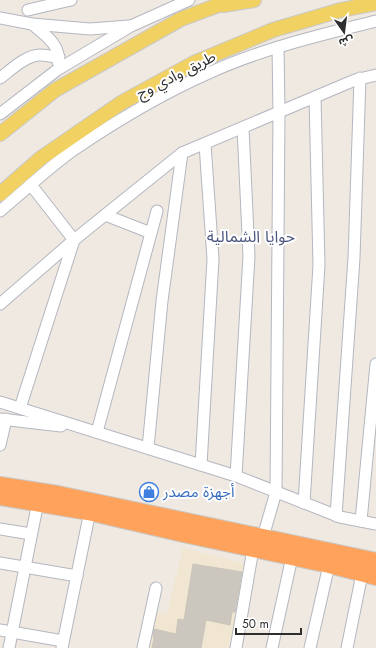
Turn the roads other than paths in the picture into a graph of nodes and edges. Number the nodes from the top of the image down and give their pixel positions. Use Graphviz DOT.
graph roads {
  1 [pos="71,0"];
  2 [pos="189,0"];
  3 [pos="232,0"];
  4 [pos="254,0"];
  5 [pos="346,0"];
  6 [pos="376,3"];
  7 [pos="29,5"];
  8 [pos="213,7"];
  9 [pos="0,18"];
  10 [pos="376,21"];
  11 [pos="29,23"];
  12 [pos="131,26"];
  13 [pos="236,46"];
  14 [pos="278,47"];
  15 [pos="59,57"];
  16 [pos="57,70"];
  17 [pos="376,75"];
  18 [pos="0,78"];
  19 [pos="360,78"];
  20 [pos="315,97"];
  21 [pos="279,112"];
  22 [pos="0,113"];
  23 [pos="243,128"];
  24 [pos="0,134"];
  25 [pos="205,144"];
  26 [pos="182,153"];
  27 [pos="31,185"];
  28 [pos="0,194"];
  29 [pos="0,211"];
  30 [pos="157,212"];
  31 [pos="105,215"];
  32 [pos="151,233"];
  33 [pos="74,240"];
  34 [pos="0,304"];
  35 [pos="376,364"];
  36 [pos="0,402"];
  37 [pos="20,408"];
  38 [pos="3,419"];
  39 [pos="94,431"];
  40 [pos="0,445"];
  41 [pos="148,448"];
  42 [pos="200,465"];
  43 [pos="0,473"];
  44 [pos="236,476"];
  45 [pos="0,485"];
  46 [pos="276,492"];
  47 [pos="0,497"];
  48 [pos="74,498"];
  49 [pos="304,503"];
  50 [pos="0,507"];
  51 [pos="36,512"];
  52 [pos="336,516"];
  53 [pos="88,517"];
  54 [pos="360,521"];
  55 [pos="376,524"];
  56 [pos="0,529"];
  57 [pos="31,534"];
  58 [pos="258,543"];
  59 [pos="292,557"];
  60 [pos="376,561"];
  61 [pos="0,563"];
  62 [pos="329,565"];
  63 [pos="25,567"];
  64 [pos="369,575"];
  65 [pos="77,576"];
  66 [pos="156,588"];
  67 [pos="0,630"];
  68 [pos="12,632"];
  69 [pos="63,644"];
  70 [pos="9,648"];
  71 [pos="142,648"];
  72 [pos="236,648"];
  73 [pos="272,648"];
  74 [pos="310,648"];
  75 [pos="347,648"];
  1 -- 7 [label="street"];
  2 -- 12 [label="street"];
  3 -- 8 [label="main road"];
  4 -- 8 [label="main road"];
  5 -- 13 [label="main road"];
  6 -- 13 [label="main road, طريق وادي وج"];
  7 -- 11 [label="street"];
  8 -- 24 [label="main road"];
  9 -- 11 [label="street"];
  10 -- 14 [label="street"];
  11 -- 12 [label="street"];
  11 -- 15 [label="street"];
  12 -- 16 [label="street"];
  13 -- 28 [label="main road, طريق وادي وج"];
  14 -- 21 [label="street"];
  14 -- 27 [label="street"];
  15 -- 16 [label="street"];
  15 -- 18 [label="street"];
  16 -- 22 [label="street"];
  17 -- 19 [label="street"];
  19 -- 20 [label="street"];
  19 -- 52 [label="street"];
  20 -- 21 [label="street"];
  20 -- 49 [label="street"];
  21 -- 23 [label="street"];
  21 -- 46 [label="street"];
  23 -- 25 [label="street"];
  23 -- 44 [label="street"];
  25 -- 26 [label="street"];
  25 -- 42 [label="street"];
  26 -- 31 [label="street"];
  26 -- 41 [label="street"];
  27 -- 29 [label="street"];
  27 -- 33 [label="street"];
  30 -- 32 [label="street"];
  31 -- 32 [label="street"];
  31 -- 33 [label="street"];
  32 -- 39 [label="street"];
  33 -- 34 [label="street"];
  33 -- 37 [label="street"];
  35 -- 54 [label="street"];
  36 -- 37 [label="street"];
  37 -- 39 [label="street"];
  38 -- 39 [label="street"];
  38 -- 40 [label="street"];
  39 -- 41 [label="street"];
  41 -- 42 [label="street"];
  42 -- 44 [label="street"];
  43 -- 48 [label="highway"];
  44 -- 46 [label="street"];
  45 -- 48 [label="highway"];
  46 -- 49 [label="street"];
  46 -- 58 [label="street"];
  47 -- 53 [label="highway"];
  48 -- 58 [label="highway"];
  49 -- 52 [label="street"];
  50 -- 51 [label="highway"];
  51 -- 53 [label="highway"];
  51 -- 57 [label="street"];
  52 -- 54 [label="street"];
  53 -- 58 [label="highway"];
  53 -- 65 [label="street"];
  54 -- 55 [label="street"];
  56 -- 57 [label="street"];
  57 -- 63 [label="street"];
  58 -- 59 [label="highway"];
  58 -- 60 [label="highway"];
  58 -- 72 [label="street"];
  59 -- 62 [label="highway"];
  59 -- 73 [label="street"];
  61 -- 63 [label="street"];
  62 -- 64 [label="highway"];
  62 -- 74 [label="street"];
  63 -- 65 [label="street"];
  63 -- 68 [label="street"];
  64 -- 75 [label="street"];
  65 -- 69 [label="street"];
  66 -- 71 [label="street"];
  67 -- 68 [label="street"];
  68 -- 69 [label="street"];
  68 -- 70 [label="street"];
}
